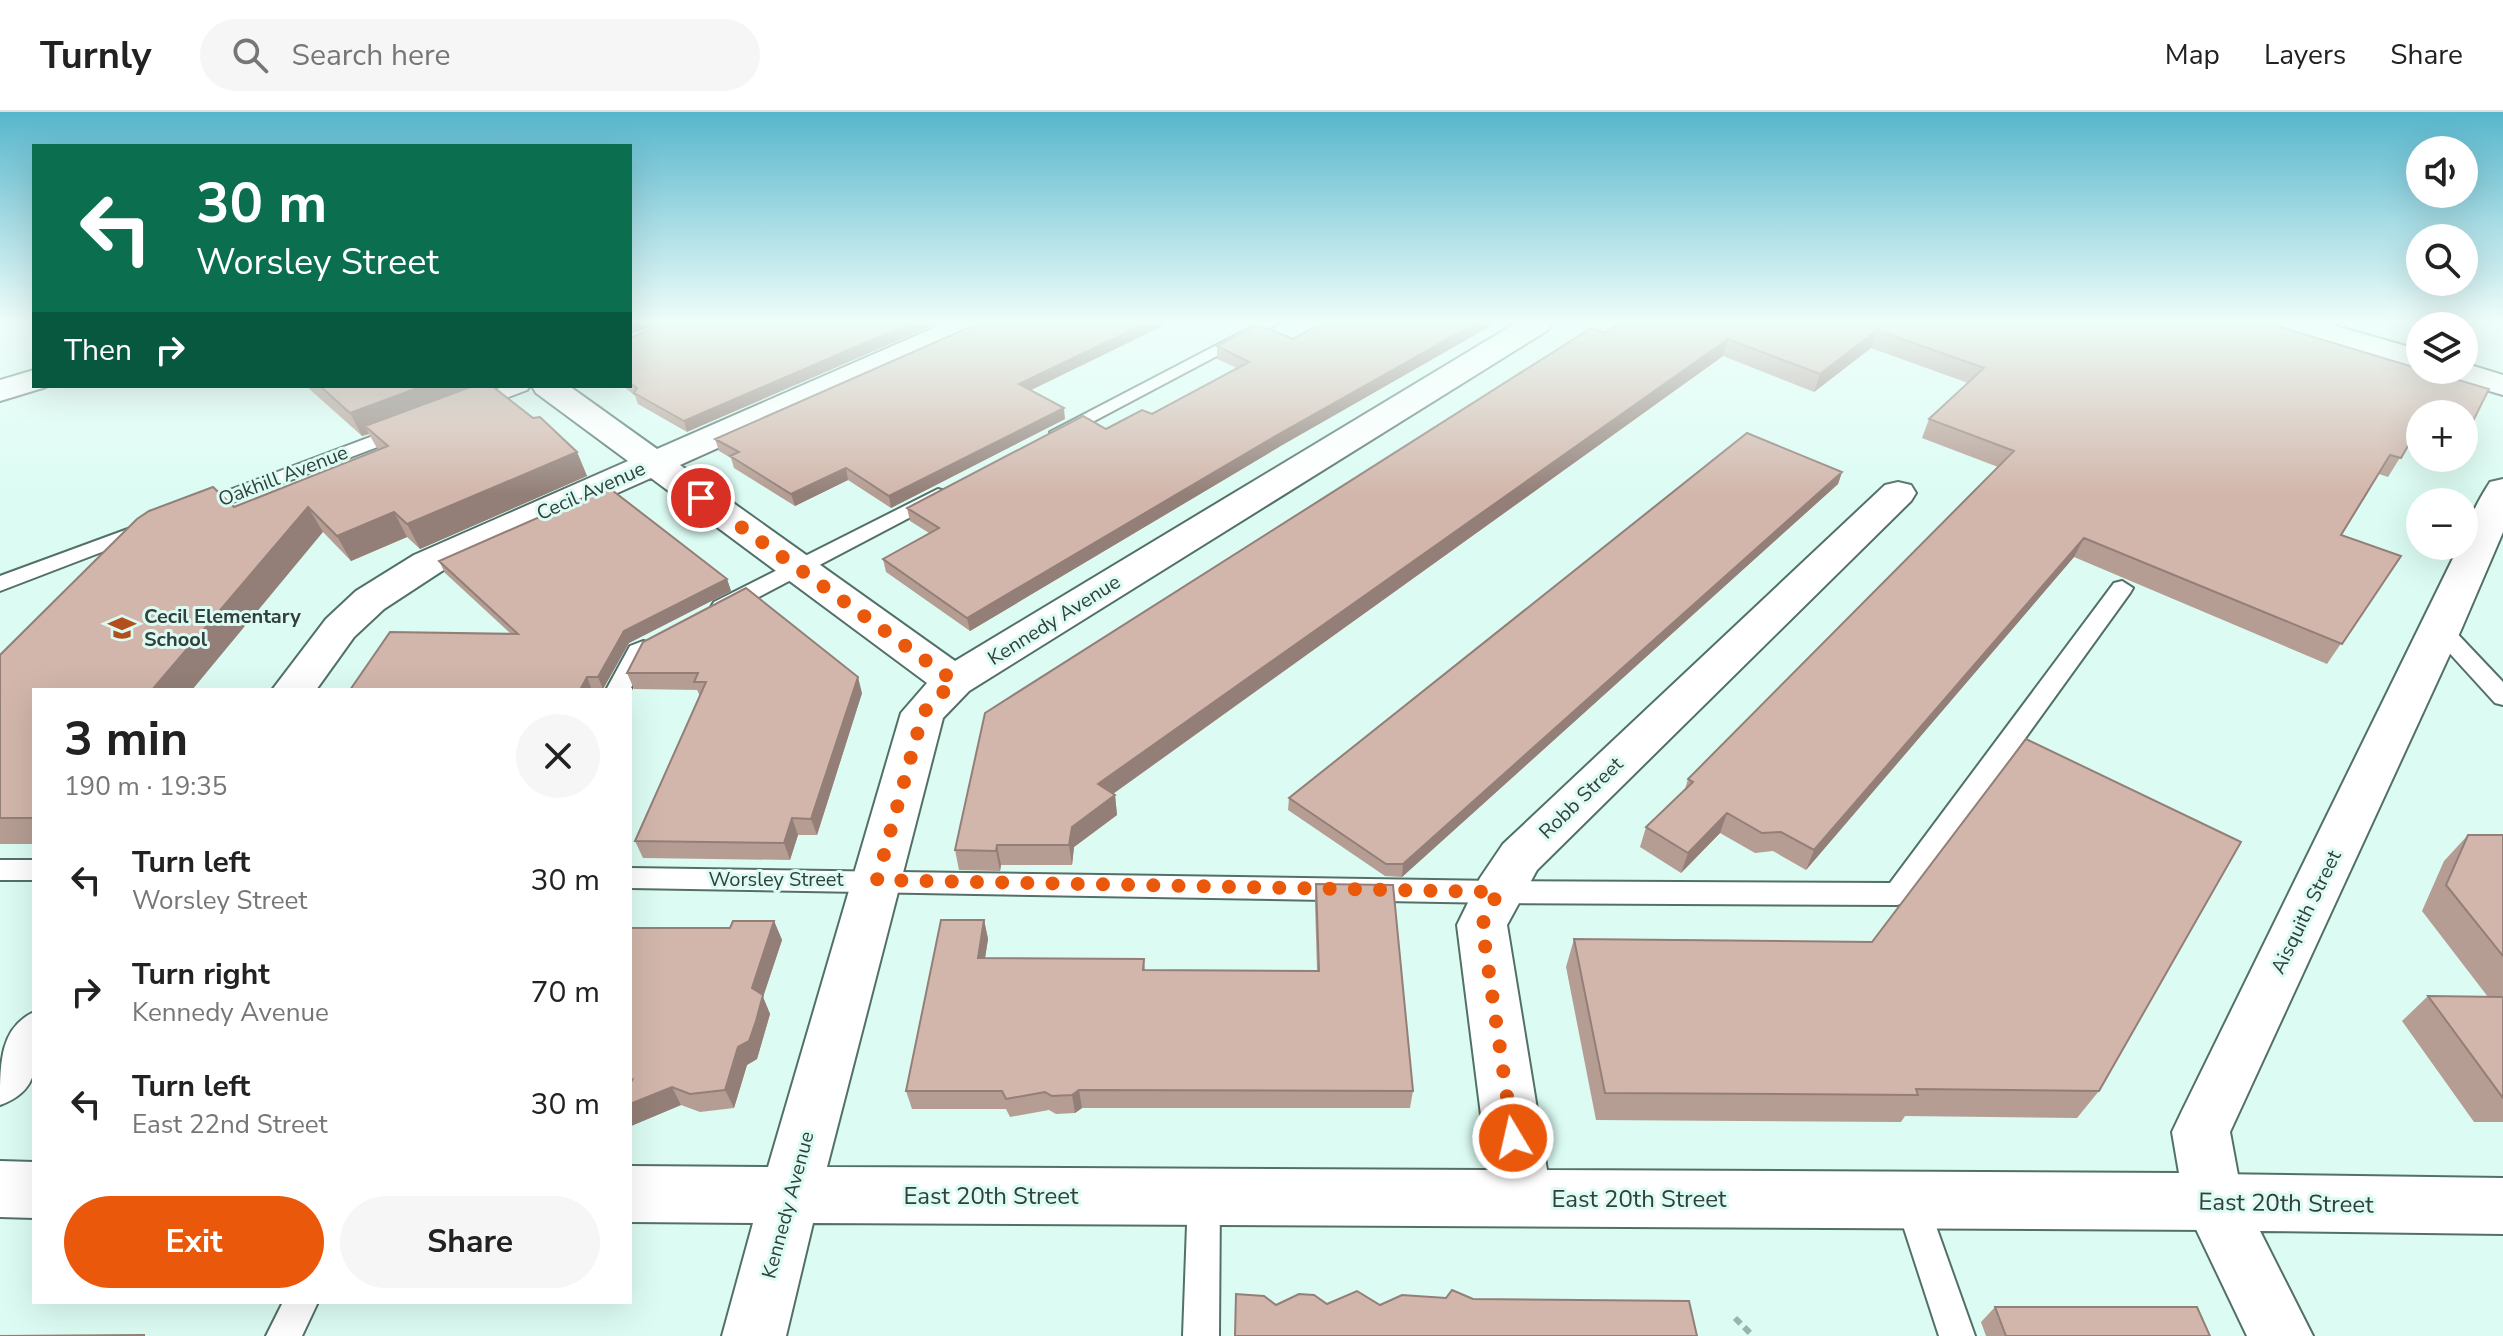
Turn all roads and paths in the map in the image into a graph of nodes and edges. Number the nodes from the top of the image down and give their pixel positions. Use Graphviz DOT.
graph roads {
  1 [pos="841,380"];
  2 [pos="1160,380"];
  3 [pos="1444,380"];
  4 [pos="32,381"];
  5 [pos="516,388"];
  6 [pos="551,388"];
  7 [pos="0,391"];
  8 [pos="461,409"];
  9 [pos="417,426"];
  10 [pos="1048,438"];
  11 [pos="653,463"];
  12 [pos="950,489"];
  13 [pos="2503,490"];
  14 [pos="1898,493"];
  15 [pos="797,568"];
  16 [pos="0,584"];
  17 [pos="2122,588"];
  18 [pos="704,616"];
  19 [pos="2441,630"];
  20 [pos="665,637"];
  21 [pos="954,681"];
  22 [pos="295,688"];
  23 [pos="619,688"];
  24 [pos="2503,697"];
  25 [pos="0,870"];
  26 [pos="32,870"];
  27 [pos="632,878"];
  28 [pos="877,880"];
  29 [pos="1498,892"];
  30 [pos="32,1038"];
  31 [pos="0,1080"];
  32 [pos="0,1189"];
  33 [pos="32,1190"];
  34 [pos="632,1194"];
  35 [pos="790,1195"];
  36 [pos="1204,1197"];
  37 [pos="1522,1198"];
  38 [pos="1911,1201"];
  39 [pos="2213,1202"];
  40 [pos="2503,1206"];
  41 [pos="300,1304"];
  42 [pos="1735,1318"];
  43 [pos="284,1336"];
  44 [pos="754,1336"];
  45 [pos="1201,1336"];
  46 [pos="1753,1336"];
  47 [pos="1957,1336"];
  48 [pos="2281,1336"];
  1 -- 11 [label="street, Cecil Avenue"];
  2 -- 10 [label="lane"];
  3 -- 21 [label="street, Kennedy Avenue"];
  4 -- 7 [label="street"];
  5 -- 8 [label="lane"];
  6 -- 11 [label="street"];
  9 -- 16 [label="lane, Oakhill Avenue"];
  11 -- 15 [label="street"];
  11 -- 22 [label="street, Cecil Avenue"];
  12 -- 15 [label="lane"];
  13 -- 19 [label="street, Aisquith Street"];
  14 -- 29 [label="street, Robb Street"];
  15 -- 18 [label="lane"];
  15 -- 21 [label="street"];
  17 -- 29 [label="lane, Worsley Street"];
  19 -- 24 [label="lane"];
  19 -- 39 [label="street, Aisquith Street"];
  20 -- 23 [label="lane"];
  21 -- 28 [label="street, Kennedy Avenue"];
  25 -- 26 [label="lane"];
  27 -- 28 [label="lane, Worsley Street"];
  28 -- 29 [label="lane, Worsley Street"];
  28 -- 35 [label="street, Kennedy Avenue"];
  29 -- 37 [label="street, Robb Street"];
  30 -- 31 [label="street"];
  32 -- 33 [label="street"];
  34 -- 35 [label="street, East 20th Street"];
  35 -- 36 [label="street, East 20th Street"];
  35 -- 44 [label="street, Kennedy Avenue"];
  36 -- 37 [label="street, East 20th Street"];
  36 -- 45 [label="lane"];
  37 -- 38 [label="street, East 20th Street"];
  38 -- 39 [label="street, East 20th Street"];
  38 -- 47 [label="lane"];
  39 -- 40 [label="street, East 20th Street"];
  39 -- 48 [label="street, Aisquith Street"];
  41 -- 43 [label="lane"];
  42 -- 46 [label="path"];
}
